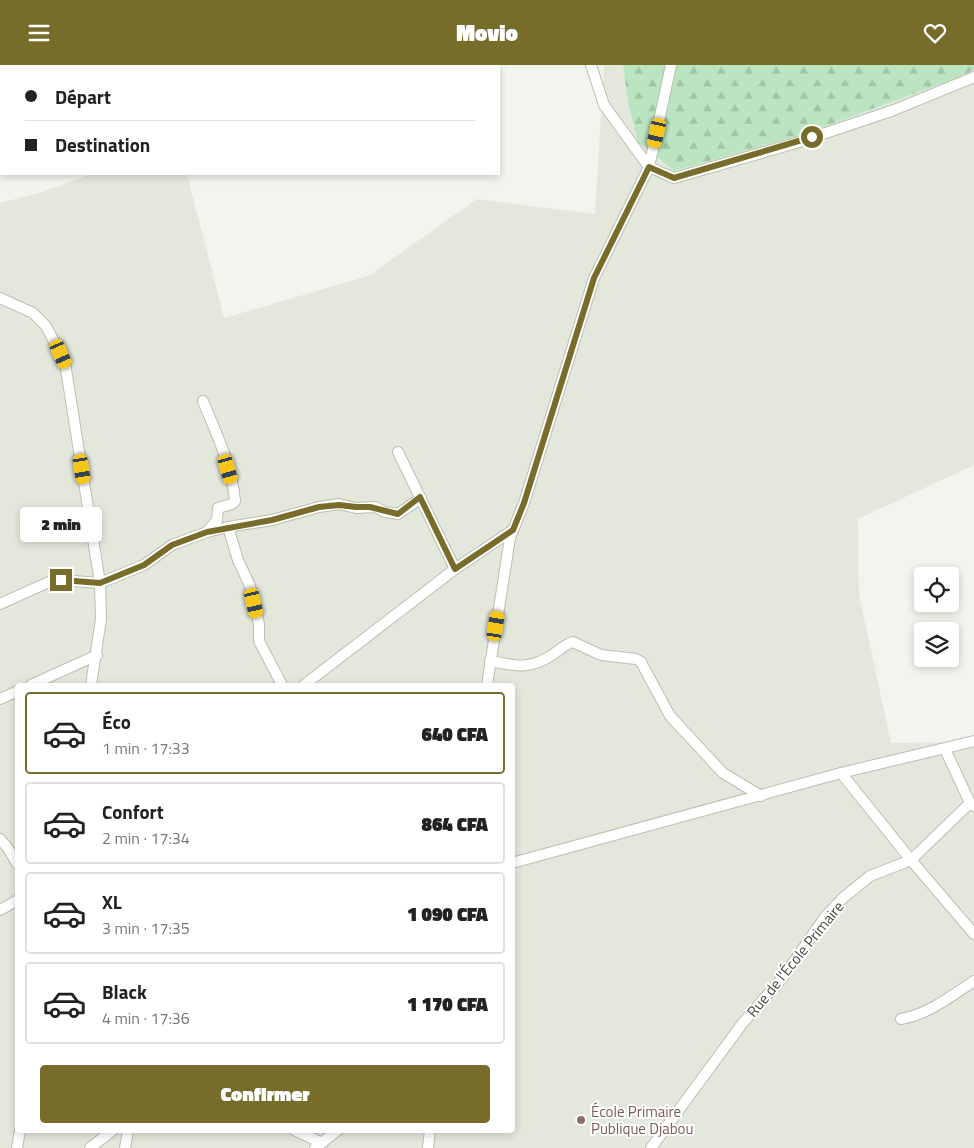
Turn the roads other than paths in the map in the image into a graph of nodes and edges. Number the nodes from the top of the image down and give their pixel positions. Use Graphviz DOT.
graph roads {
  1 [pos="591,65"];
  2 [pos="672,65"];
  3 [pos="974,77"];
  4 [pos="649,167"];
  5 [pos="0,298"];
  6 [pos="203,401"];
  7 [pos="398,452"];
  8 [pos="420,497"];
  9 [pos="228,527"];
  10 [pos="513,530"];
  11 [pos="207,532"];
  12 [pos="455,569"];
  13 [pos="100,583"];
  14 [pos="0,604"];
  15 [pos="96,655"];
  16 [pos="490,661"];
  17 [pos="35,683"];
  18 [pos="91,683"];
  19 [pos="281,683"];
  20 [pos="307,683"];
  21 [pos="487,683"];
  22 [pos="15,692"];
  23 [pos="0,699"];
  24 [pos="974,741"];
  25 [pos="945,749"];
  26 [pos="841,773"];
  27 [pos="761,795"];
  28 [pos="972,805"];
  29 [pos="0,839"];
  30 [pos="15,860"];
  31 [pos="911,861"];
  32 [pos="515,862"];
  33 [pos="15,901"];
  34 [pos="0,910"];
  35 [pos="974,935"];
  36 [pos="974,981"];
  37 [pos="901,1019"];
  38 [pos="20,1133"];
  39 [pos="109,1133"];
  40 [pos="128,1133"];
  41 [pos="299,1133"];
  42 [pos="334,1133"];
  43 [pos="430,1133"];
  44 [pos="318,1145"];
  45 [pos="17,1148"];
  46 [pos="90,1148"];
  47 [pos="125,1148"];
  48 [pos="428,1148"];
  49 [pos="651,1148"];
  1 -- 4 [label="street"];
  2 -- 4 [label="street"];
  3 -- 4 [label="street"];
  4 -- 10 [label="street"];
  5 -- 13 [label="street"];
  6 -- 11 [label="street"];
  7 -- 8 [label="street"];
  8 -- 9 [label="street"];
  8 -- 12 [label="street"];
  9 -- 11 [label="street"];
  9 -- 19 [label="street"];
  10 -- 12 [label="street"];
  10 -- 16 [label="street"];
  11 -- 13 [label="street"];
  12 -- 20 [label="street"];
  13 -- 14 [label="street"];
  13 -- 15 [label="street"];
  15 -- 17 [label="street"];
  15 -- 18 [label="street"];
  16 -- 21 [label="street"];
  16 -- 27 [label="street"];
  22 -- 23 [label="street"];
  24 -- 25 [label="street"];
  25 -- 26 [label="street"];
  25 -- 28 [label="street"];
  26 -- 27 [label="street"];
  26 -- 31 [label="street"];
  27 -- 32 [label="street"];
  28 -- 31 [label="street, Rue de l'École Primaire"];
  29 -- 30 [label="street"];
  31 -- 35 [label="street"];
  31 -- 49 [label="street, Rue de l'École Primaire"];
  33 -- 34 [label="street"];
  36 -- 37 [label="street"];
  38 -- 45 [label="street"];
  39 -- 46 [label="street"];
  40 -- 47 [label="street"];
  41 -- 44 [label="street"];
  42 -- 44 [label="street"];
  43 -- 48 [label="street"];
}
